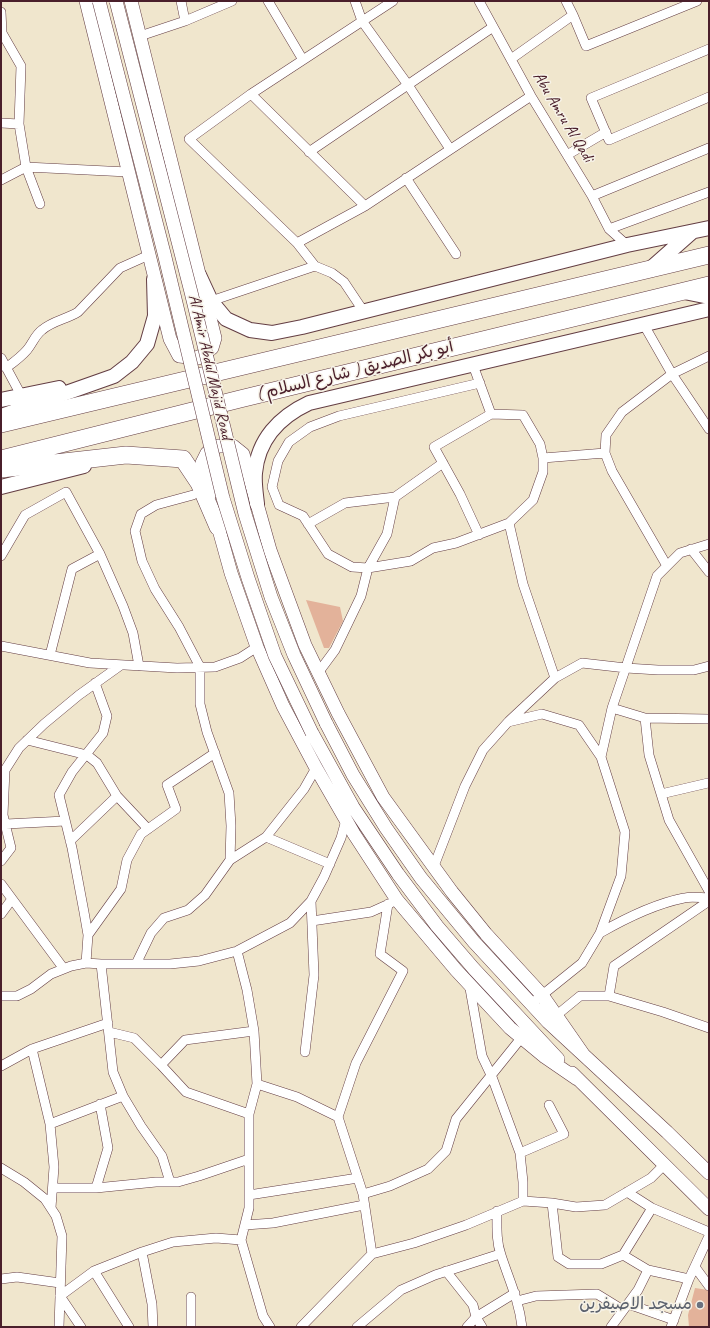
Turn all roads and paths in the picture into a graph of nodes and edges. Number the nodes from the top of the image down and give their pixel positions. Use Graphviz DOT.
graph roads {
  1 [pos="86,1"];
  2 [pos="99,1"];
  3 [pos="116,1"];
  4 [pos="131,1"];
  5 [pos="181,1"];
  6 [pos="232,1"];
  7 [pos="268,1"];
  8 [pos="355,1"];
  9 [pos="393,1"];
  10 [pos="479,1"];
  11 [pos="566,1"];
  12 [pos="697,1"];
  13 [pos="1,12"];
  14 [pos="573,15"];
  15 [pos="185,21"];
  16 [pos="362,21"];
  17 [pos="493,27"];
  18 [pos="140,36"];
  19 [pos="709,49"];
  20 [pos="511,59"];
  21 [pos="303,60"];
  22 [pos="408,86"];
  23 [pos="251,94"];
  24 [pos="531,96"];
  25 [pos="709,97"];
  26 [pos="1,123"];
  27 [pos="19,124"];
  28 [pos="606,132"];
  29 [pos="709,148"];
  30 [pos="450,149"];
  31 [pos="309,152"];
  32 [pos="567,155"];
  33 [pos="26,167"];
  34 [pos="128,172"];
  35 [pos="406,178"];
  36 [pos="1,180"];
  37 [pos="709,192"];
  38 [pos="592,196"];
  39 [pos="40,204"];
  40 [pos="365,206"];
  41 [pos="609,228"];
  42 [pos="709,228"];
  43 [pos="692,232"];
  44 [pos="297,243"];
  45 [pos="627,245"];
  46 [pos="456,254"];
  47 [pos="149,255"];
  48 [pos="709,255"];
  49 [pos="315,266"];
  50 [pos="648,270"];
  51 [pos="200,275"];
  52 [pos="154,279"];
  53 [pos="709,285"];
  54 [pos="682,291"];
  55 [pos="709,297"];
  56 [pos="211,301"];
  57 [pos="709,309"];
  58 [pos="364,312"];
  59 [pos="644,325"];
  60 [pos="709,356"];
  61 [pos="1,358"];
  62 [pos="473,365"];
  63 [pos="6,368"];
  64 [pos="672,374"];
  65 [pos="114,376"];
  66 [pos="480,383"];
  67 [pos="21,395"];
  68 [pos="1,400"];
  69 [pos="491,414"];
  70 [pos="1,416"];
  71 [pos="1,424"];
  72 [pos="709,429"];
  73 [pos="605,453"];
  74 [pos="126,455"];
  75 [pos="543,458"];
  76 [pos="1,459"];
  77 [pos="443,463"];
  78 [pos="1,469"];
  79 [pos="1,487"];
  80 [pos="193,495"];
  81 [pos="395,497"];
  82 [pos="257,504"];
  83 [pos="509,522"];
  84 [pos="308,524"];
  85 [pos="218,527"];
  86 [pos="479,535"];
  87 [pos="709,544"];
  88 [pos="691,549"];
  89 [pos="100,554"];
  90 [pos="1,556"];
  91 [pos="667,566"];
  92 [pos="368,568"];
  93 [pos="709,572"];
  94 [pos="1,646"];
  95 [pos="257,647"];
  96 [pos="50,655"];
  97 [pos="122,665"];
  98 [pos="139,666"];
  99 [pos="709,666"];
  100 [pos="200,668"];
  101 [pos="626,668"];
  102 [pos="318,673"];
  103 [pos="555,678"];
  104 [pos="95,684"];
  105 [pos="612,708"];
  106 [pos="646,718"];
  107 [pos="709,719"];
  108 [pos="508,722"];
  109 [pos="27,740"];
  110 [pos="215,753"];
  111 [pos="87,755"];
  112 [pos="601,757"];
  113 [pos="316,768"];
  114 [pos="3,769"];
  115 [pos="709,784"];
  116 [pos="661,794"];
  117 [pos="117,796"];
  118 [pos="346,820"];
  119 [pos="66,822"];
  120 [pos="6,824"];
  121 [pos="148,829"];
  122 [pos="266,836"];
  123 [pos="70,841"];
  124 [pos="230,860"];
  125 [pos="1,861"];
  126 [pos="330,864"];
  127 [pos="434,866"];
  128 [pos="1,884"];
  129 [pos="709,891"];
  130 [pos="12,899"];
  131 [pos="709,900"];
  132 [pos="311,902"];
  133 [pos="392,902"];
  134 [pos="1,914"];
  135 [pos="312,921"];
  136 [pos="600,933"];
  137 [pos="88,935"];
  138 [pos="237,951"];
  139 [pos="86,963"];
  140 [pos="101,964"];
  141 [pos="136,964"];
  142 [pos="64,969"];
  143 [pos="468,984"];
  144 [pos="542,995"];
  145 [pos="1,996"];
  146 [pos="609,996"];
  147 [pos="531,1004"];
  148 [pos="552,1019"];
  149 [pos="109,1028"];
  150 [pos="709,1028"];
  151 [pos="254,1031"];
  152 [pos="522,1038"];
  153 [pos="32,1049"];
  154 [pos="305,1052"];
  155 [pos="161,1065"];
  156 [pos="1,1066"];
  157 [pos="492,1077"];
  158 [pos="577,1079"];
  159 [pos="257,1084"];
  160 [pos="123,1096"];
  161 [pos="100,1104"];
  162 [pos="549,1105"];
  163 [pos="249,1114"];
  164 [pos="338,1117"];
  165 [pos="50,1124"];
  166 [pos="520,1153"];
  167 [pos="249,1159"];
  168 [pos="666,1164"];
  169 [pos="1,1168"];
  170 [pos="709,1173"];
  171 [pos="358,1178"];
  172 [pos="170,1182"];
  173 [pos="53,1188"];
  174 [pos="96,1188"];
  175 [pos="627,1192"];
  176 [pos="363,1194"];
  177 [pos="249,1195"];
  178 [pos="523,1201"];
  179 [pos="552,1202"];
  180 [pos="364,1205"];
  181 [pos="51,1208"];
  182 [pos="652,1208"];
  183 [pos="709,1209"];
  184 [pos="497,1211"];
  185 [pos="245,1225"];
  186 [pos="709,1232"];
  187 [pos="709,1236"];
  188 [pos="241,1240"];
  189 [pos="142,1252"];
  190 [pos="372,1254"];
  191 [pos="500,1254"];
  192 [pos="623,1255"];
  193 [pos="695,1267"];
  194 [pos="648,1270"];
  195 [pos="94,1271"];
  196 [pos="446,1271"];
  197 [pos="1,1279"];
  198 [pos="689,1279"];
  199 [pos="60,1283"];
  200 [pos="709,1286"];
  201 [pos="60,1296"];
  202 [pos="191,1297"];
  203 [pos="516,1297"];
  204 [pos="626,1307"];
  205 [pos="476,1317"];
  206 [pos="672,1324"];
  207 [pos="59,1327"];
  208 [pos="80,1327"];
  209 [pos="129,1327"];
  210 [pos="153,1327"];
  211 [pos="191,1327"];
  212 [pos="270,1327"];
  213 [pos="301,1327"];
  214 [pos="357,1327"];
  215 [pos="467,1327"];
  216 [pos="482,1327"];
  217 [pos="522,1327"];
  218 [pos="611,1327"];
  1 -- 34 [label="main road"];
  2 -- 158 [label="main road, Al Amir Abdul Majid Road, bridge"];
  3 -- 147 [label="main road, Al Amir Abdul Majid Road, bridge"];
  4 -- 18 [label="main road"];
  5 -- 15 [label="street"];
  6 -- 15 [label="street"];
  7 -- 21 [label="street"];
  8 -- 16 [label="street"];
  9 -- 16 [label="street"];
  10 -- 17 [label="street, Abu Amru Al Qadi"];
  11 -- 14 [label="street"];
  12 -- 14 [label="street"];
  13 -- 27 [label="street"];
  14 -- 20 [label="street"];
  15 -- 18 [label="street"];
  16 -- 21 [label="street"];
  16 -- 22 [label="street"];
  17 -- 20 [label="street, Abu Amru Al Qadi"];
  17 -- 22 [label="street"];
  18 -- 51 [label="main road"];
  19 -- 28 [label="street"];
  20 -- 24 [label="street, Abu Amru Al Qadi"];
  21 -- 23 [label="street"];
  22 -- 30 [label="street"];
  22 -- 31 [label="street"];
  23 -- 31 [label="street"];
  23 -- 44 [label="street"];
  24 -- 30 [label="street"];
  24 -- 32 [label="street, Abu Amru Al Qadi"];
  25 -- 28 [label="street"];
  26 -- 27 [label="street"];
  27 -- 33 [label="street"];
  28 -- 32 [label="street"];
  29 -- 38 [label="street"];
  30 -- 35 [label="street"];
  31 -- 40 [label="street"];
  32 -- 38 [label="street, Abu Amru Al Qadi"];
  33 -- 34 [label="street"];
  33 -- 36 [label="street"];
  33 -- 39 [label="street"];
  34 -- 47 [label="main road"];
  35 -- 40 [label="street"];
  35 -- 46 [label="street"];
  37 -- 41 [label="street"];
  38 -- 41 [label="street, Abu Amru Al Qadi"];
  40 -- 44 [label="street"];
  41 -- 45 [label="street, Abu Amru Al Qadi"];
  42 -- 43 [label="main road"];
  43 -- 45 [label="main road"];
  43 -- 50 [label="main road"];
  44 -- 49 [label="street"];
  45 -- 58 [label="main road"];
  47 -- 52 [label="main road"];
  47 -- 63 [label="street"];
  48 -- 50 [label="highway, ( شارع السلام ) أبو بكر الصديق"];
  49 -- 56 [label="street"];
  49 -- 58 [label="street"];
  50 -- 71 [label="highway, ( شارع السلام ) أبو بكر الصديق"];
  51 -- 52 [label="main road"];
  51 -- 56 [label="main road"];
  52 -- 65 [label="main road"];
  53 -- 54 [label="highway, ( شارع السلام ) أبو بكر الصديق"];
  54 -- 55 [label="main road"];
  54 -- 76 [label="highway, ( شارع السلام ) أبو بكر الصديق"];
  56 -- 58 [label="main road"];
  57 -- 59 [label="main road"];
  59 -- 62 [label="main road"];
  59 -- 64 [label="street"];
  60 -- 64 [label="street"];
  61 -- 63 [label="street"];
  62 -- 66 [label="street"];
  62 -- 82 [label="main road"];
  63 -- 67 [label="street"];
  64 -- 72 [label="street"];
  64 -- 73 [label="street"];
  65 -- 67 [label="main road"];
  65 -- 70 [label="main road"];
  66 -- 69 [label="street"];
  66 -- 84 [label="street"];
  67 -- 68 [label="main road"];
  69 -- 75 [label="street"];
  69 -- 77 [label="street"];
  73 -- 75 [label="street"];
  73 -- 91 [label="street"];
  74 -- 78 [label="highway"];
  74 -- 79 [label="main road"];
  74 -- 85 [label="highway"];
  75 -- 83 [label="street"];
  77 -- 81 [label="street"];
  77 -- 86 [label="street"];
  80 -- 100 [label="street"];
  81 -- 84 [label="street"];
  81 -- 92 [label="street"];
  82 -- 85 [label="main road"];
  82 -- 102 [label="main road"];
  83 -- 86 [label="street"];
  83 -- 103 [label="street"];
  84 -- 92 [label="street"];
  85 -- 95 [label="main road"];
  86 -- 92 [label="street"];
  87 -- 88 [label="street"];
  88 -- 91 [label="street"];
  88 -- 93 [label="street"];
  89 -- 90 [label="street"];
  89 -- 96 [label="street"];
  89 -- 98 [label="street"];
  91 -- 101 [label="street"];
  92 -- 102 [label="street"];
  94 -- 96 [label="street"];
  95 -- 100 [label="street"];
  95 -- 113 [label="main road"];
  96 -- 97 [label="street"];
  97 -- 98 [label="street"];
  97 -- 104 [label="street"];
  98 -- 100 [label="street"];
  99 -- 101 [label="street"];
  100 -- 110 [label="street"];
  101 -- 103 [label="street"];
  101 -- 105 [label="street"];
  102 -- 127 [label="main road"];
  103 -- 108 [label="street"];
  104 -- 109 [label="street"];
  104 -- 111 [label="street"];
  105 -- 106 [label="street"];
  105 -- 112 [label="street"];
  106 -- 107 [label="street"];
  106 -- 116 [label="street"];
  108 -- 112 [label="street"];
  108 -- 127 [label="street"];
  109 -- 111 [label="street"];
  109 -- 114 [label="street"];
  110 -- 121 [label="street"];
  110 -- 124 [label="street"];
  111 -- 117 [label="street"];
  111 -- 119 [label="street"];
  112 -- 136 [label="street"];
  113 -- 118 [label="main road"];
  113 -- 122 [label="street"];
  114 -- 120 [label="street"];
  115 -- 116 [label="street"];
  116 -- 129 [label="street"];
  117 -- 121 [label="street"];
  117 -- 123 [label="street"];
  118 -- 126 [label="street"];
  118 -- 133 [label="main road"];
  119 -- 120 [label="street"];
  119 -- 123 [label="street"];
  120 -- 125 [label="street"];
  121 -- 137 [label="street"];
  122 -- 124 [label="street"];
  122 -- 126 [label="street"];
  123 -- 137 [label="street"];
  124 -- 141 [label="street"];
  126 -- 132 [label="street"];
  127 -- 144 [label="main road"];
  128 -- 130 [label="street"];
  130 -- 134 [label="street"];
  130 -- 142 [label="street"];
  131 -- 136 [label="street"];
  131 -- 146 [label="street"];
  132 -- 135 [label="street"];
  132 -- 138 [label="street"];
  133 -- 135 [label="street"];
  133 -- 143 [label="main road"];
  133 -- 164 [label="street"];
  135 -- 154 [label="street"];
  136 -- 144 [label="street"];
  137 -- 139 [label="street"];
  138 -- 141 [label="street"];
  138 -- 151 [label="street"];
  139 -- 140 [label="street"];
  139 -- 142 [label="street"];
  140 -- 141 [label="street"];
  140 -- 149 [label="street"];
  142 -- 145 [label="street"];
  143 -- 152 [label="main road"];
  143 -- 157 [label="street"];
  144 -- 147 [label="street"];
  144 -- 148 [label="main road"];
  146 -- 148 [label="street"];
  146 -- 150 [label="street"];
  147 -- 148 [label="main road, Al Amir Abdul Majid Road"];
  148 -- 170 [label="main road"];
  149 -- 153 [label="street"];
  149 -- 155 [label="street"];
  149 -- 160 [label="street"];
  151 -- 155 [label="street"];
  151 -- 159 [label="street"];
  152 -- 157 [label="street"];
  152 -- 158 [label="main road"];
  153 -- 156 [label="street"];
  153 -- 165 [label="street"];
  155 -- 163 [label="street"];
  157 -- 166 [label="street"];
  157 -- 176 [label="street"];
  158 -- 168 [label="main road"];
  159 -- 163 [label="street"];
  159 -- 164 [label="street"];
  160 -- 161 [label="street"];
  160 -- 172 [label="street"];
  161 -- 165 [label="street"];
  161 -- 174 [label="street"];
  162 -- 166 [label="street"];
  163 -- 167 [label="street"];
  164 -- 171 [label="street"];
  165 -- 173 [label="street"];
  166 -- 178 [label="street"];
  167 -- 172 [label="street"];
  167 -- 177 [label="street"];
  168 -- 175 [label="street"];
  168 -- 183 [label="main road"];
  169 -- 181 [label="street"];
  171 -- 176 [label="street"];
  171 -- 177 [label="street"];
  172 -- 174 [label="street"];
  173 -- 174 [label="street"];
  173 -- 181 [label="street"];
  175 -- 179 [label="street"];
  175 -- 182 [label="street"];
  176 -- 180 [label="street"];
  177 -- 185 [label="street"];
  178 -- 179 [label="street"];
  178 -- 184 [label="street"];
  179 -- 192 [label="street"];
  180 -- 185 [label="street"];
  180 -- 190 [label="street"];
  181 -- 199 [label="street"];
  182 -- 186 [label="street"];
  182 -- 192 [label="street"];
  184 -- 190 [label="street"];
  184 -- 191 [label="street"];
  185 -- 188 [label="street"];
  187 -- 193 [label="street"];
  188 -- 189 [label="street"];
  188 -- 212 [label="street"];
  189 -- 195 [label="street"];
  189 -- 210 [label="street"];
  190 -- 213 [label="street"];
  191 -- 196 [label="street"];
  191 -- 203 [label="street"];
  192 -- 194 [label="street"];
  193 -- 198 [label="street"];
  193 -- 200 [label="street"];
  194 -- 198 [label="street"];
  194 -- 204 [label="street"];
  195 -- 201 [label="street"];
  195 -- 209 [label="street"];
  196 -- 205 [label="street"];
  196 -- 214 [label="street"];
  197 -- 199 [label="street"];
  198 -- 206 [label="street"];
  199 -- 201 [label="street"];
  201 -- 207 [label="street"];
  201 -- 208 [label="street"];
  202 -- 211 [label="street"];
  203 -- 204 [label="street"];
  203 -- 205 [label="street"];
  203 -- 217 [label="street"];
  204 -- 206 [label="street"];
  204 -- 218 [label="street"];
  205 -- 215 [label="street"];
  205 -- 216 [label="street"];
}
